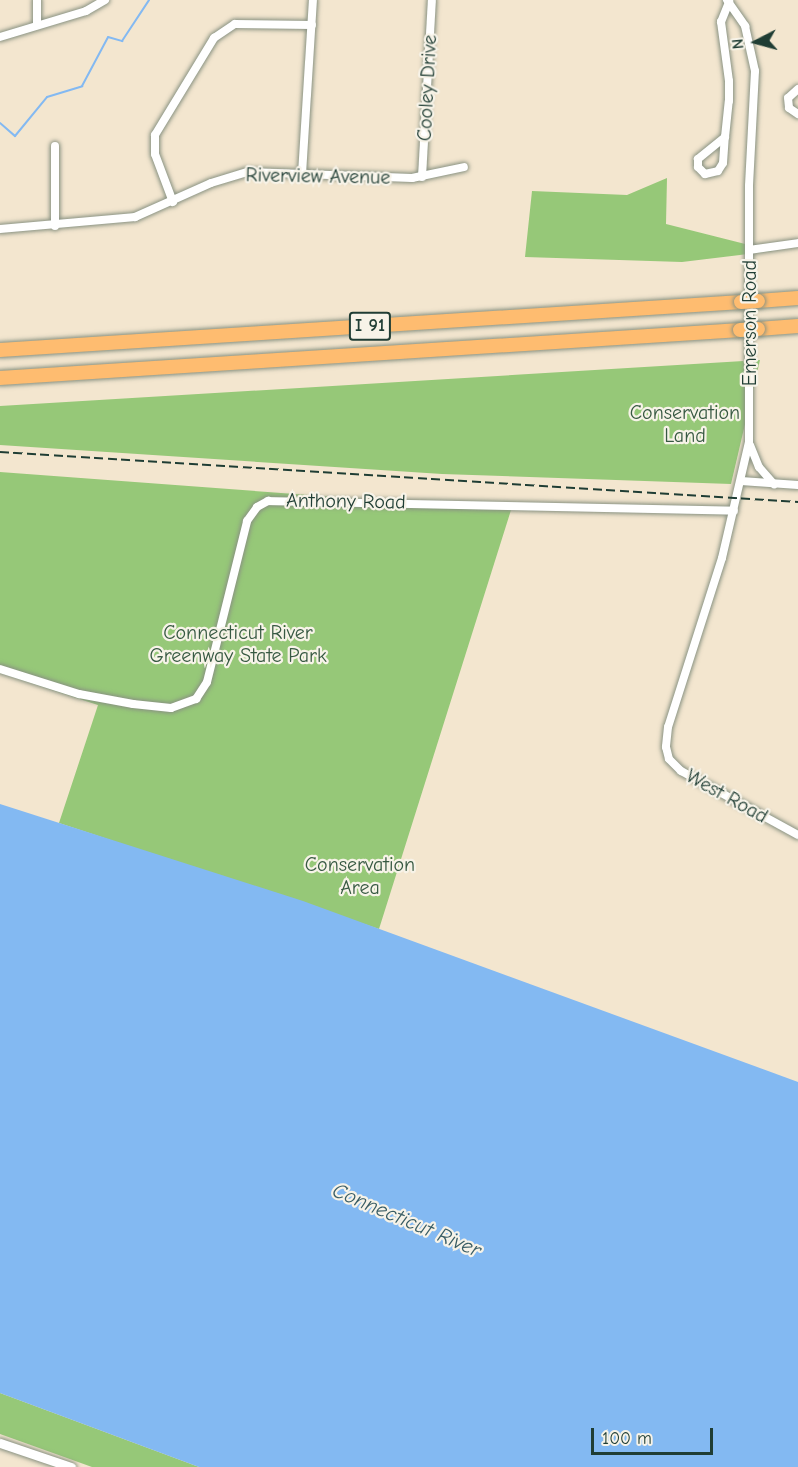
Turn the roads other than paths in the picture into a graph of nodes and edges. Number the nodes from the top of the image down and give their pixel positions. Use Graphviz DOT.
graph roads {
  1 [pos="37,0"];
  2 [pos="105,0"];
  3 [pos="313,0"];
  4 [pos="432,0"];
  5 [pos="728,1"];
  6 [pos="37,25"];
  7 [pos="312,25"];
  8 [pos="0,37"];
  9 [pos="798,88"];
  10 [pos="798,114"];
  11 [pos="725,137"];
  12 [pos="55,146"];
  13 [pos="464,167"];
  14 [pos="302,174"];
  15 [pos="422,177"];
  16 [pos="173,202"];
  17 [pos="55,226"];
  18 [pos="0,229"];
  19 [pos="798,243"];
  20 [pos="749,250"];
  21 [pos="798,298"];
  22 [pos="798,326"];
  23 [pos="0,350"];
  24 [pos="0,378"];
  25 [pos="749,442"];
  26 [pos="741,481"];
  27 [pos="774,484"];
  28 [pos="798,485"];
  29 [pos="734,511"];
  30 [pos="0,669"];
  31 [pos="666,749"];
  32 [pos="798,834"];
  33 [pos="0,1443"];
  34 [pos="45,1463"];
  35 [pos="71,1467"];
  1 -- 6 [label="street"];
  2 -- 6 [label="street"];
  3 -- 7 [label="street"];
  4 -- 15 [label="street, Cooley Drive"];
  5 -- 11 [label="street"];
  5 -- 20 [label="street, Emerson Road"];
  6 -- 8 [label="street"];
  7 -- 14 [label="street"];
  7 -- 16 [label="street"];
  9 -- 10 [label="street"];
  11 -- 11 [label="street"];
  12 -- 17 [label="street"];
  13 -- 15 [label="street, Riverview Avenue"];
  14 -- 15 [label="street, Riverview Avenue"];
  14 -- 16 [label="street, Riverview Avenue"];
  16 -- 17 [label="street, Riverview Avenue"];
  17 -- 18 [label="street, Riverview Avenue"];
  19 -- 20 [label="street"];
  20 -- 25 [label="street, Emerson Road"];
  21 -- 23 [label="highway, I 91, bridge"];
  22 -- 24 [label="highway, I 91, bridge"];
  25 -- 26 [label="street, Emerson Road"];
  25 -- 27 [label="street"];
  26 -- 27 [label="street"];
  26 -- 29 [label="street, Emerson Road"];
  27 -- 28 [label="street"];
  29 -- 30 [label="street, Anthony Road"];
  29 -- 31 [label="street, Emerson Road"];
  31 -- 32 [label="street, West Road"];
  33 -- 34 [label="street"];
  34 -- 35 [label="street"];
}
